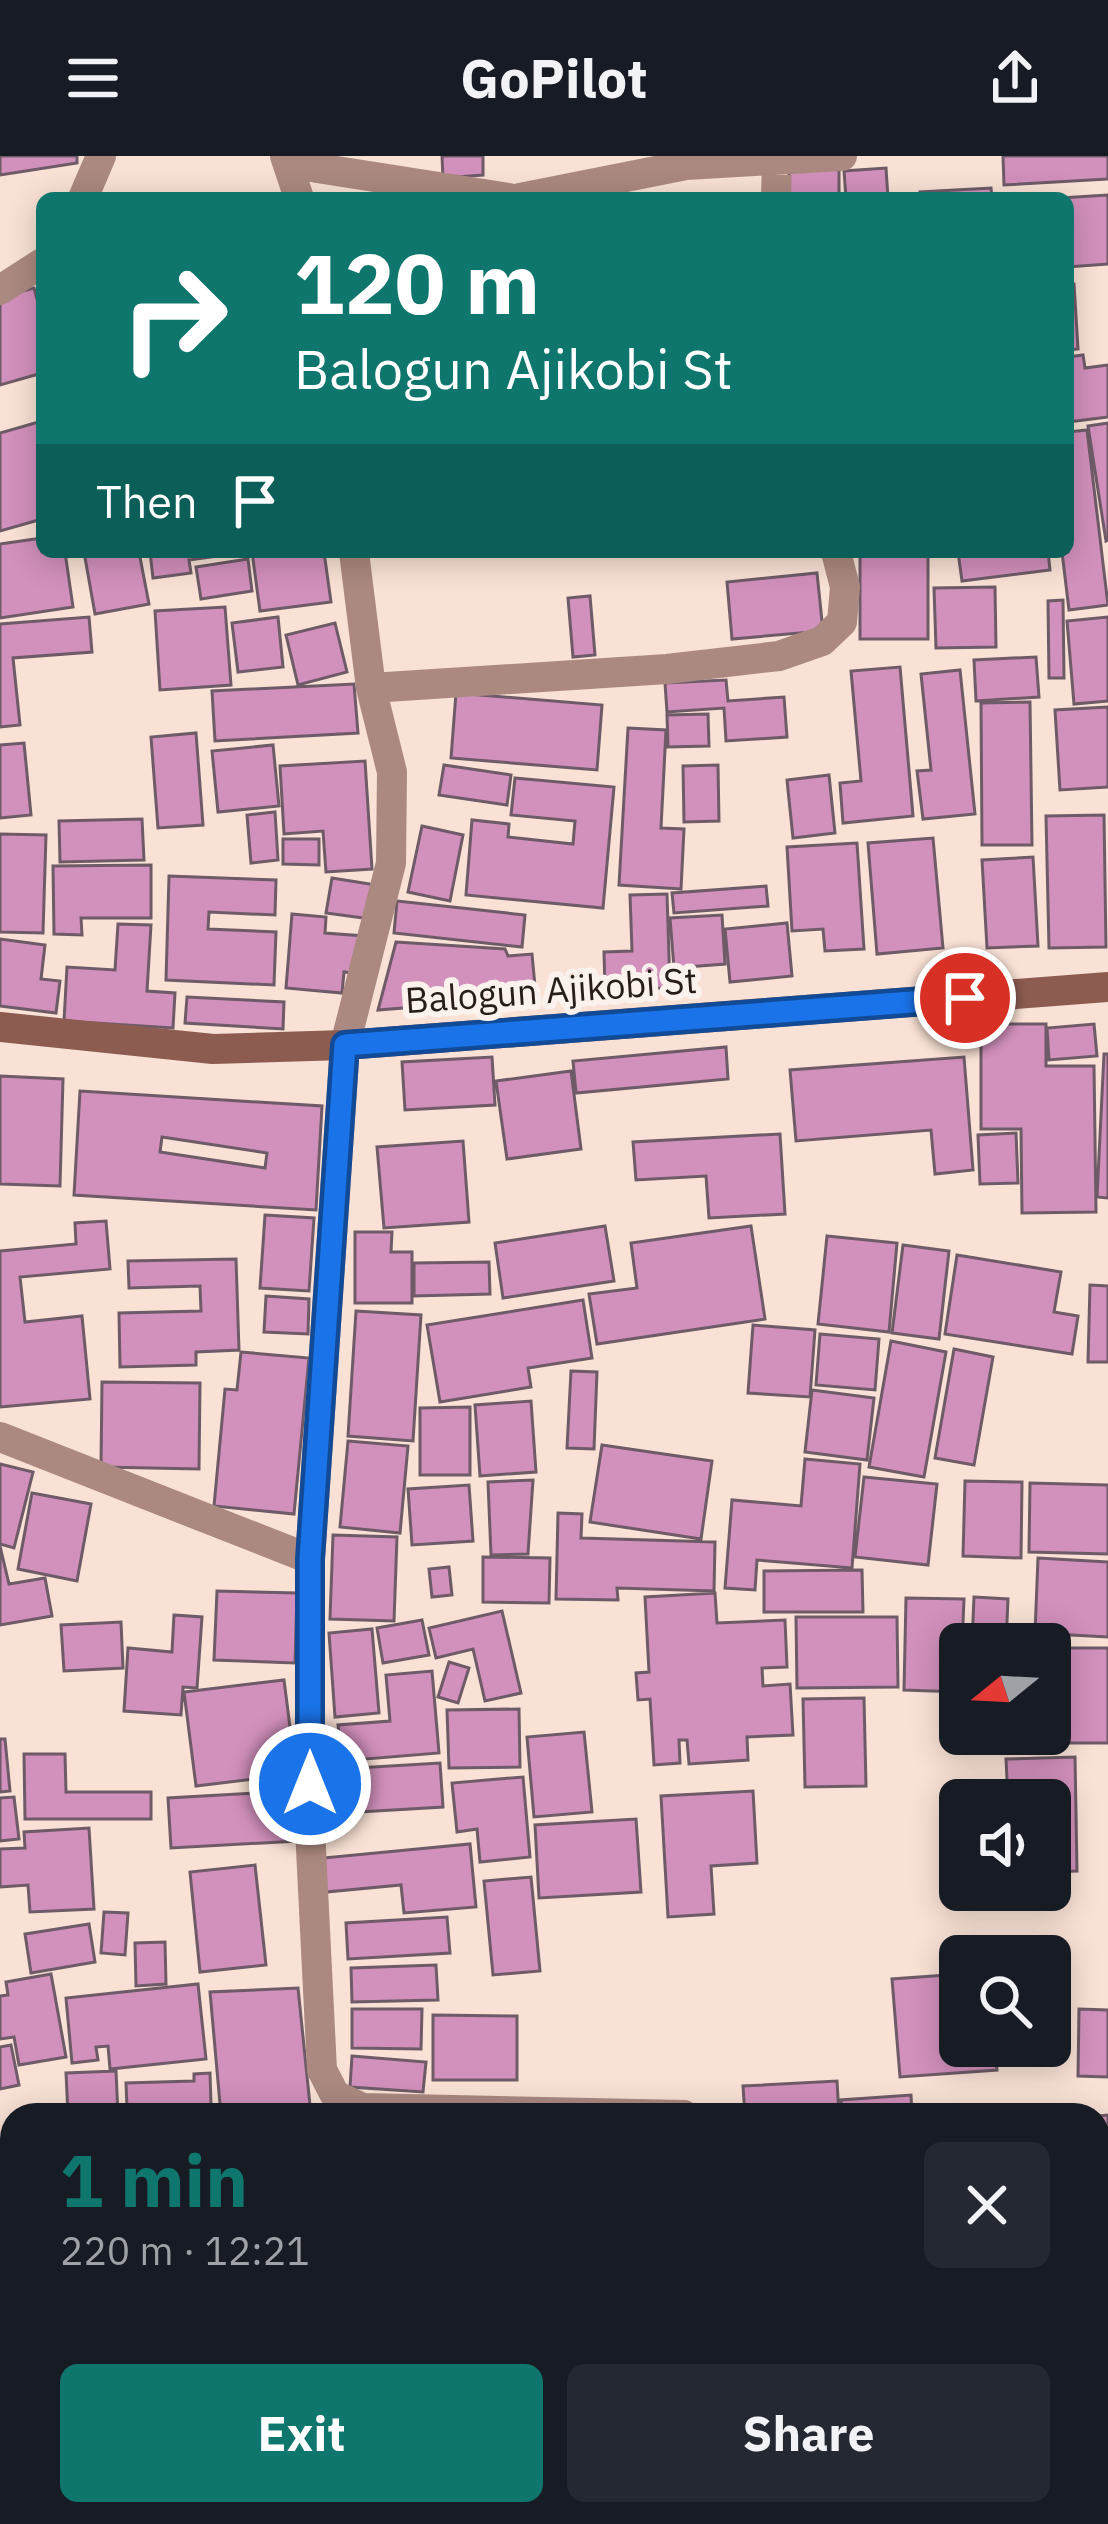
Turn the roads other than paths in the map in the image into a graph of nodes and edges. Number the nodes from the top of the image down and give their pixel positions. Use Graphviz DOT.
graph roads {
  1 [pos="100,156"];
  2 [pos="286,156"];
  3 [pos="842,156"];
  4 [pos="777,160"];
  5 [pos="85,192"];
  6 [pos="297,192"];
  7 [pos="471,192"];
  8 [pos="550,192"];
  9 [pos="776,192"];
  10 [pos="36,267"];
  11 [pos="0,290"];
  12 [pos="355,558"];
  13 [pos="838,558"];
  14 [pos="371,688"];
  15 [pos="1108,987"];
  16 [pos="0,1027"];
  17 [pos="345,1045"];
  18 [pos="0,1437"];
  19 [pos="310,1559"];
  20 [pos="353,2103"];
  1 -- 5 [label="street"];
  2 -- 6 [label="street"];
  2 -- 7 [label="street"];
  3 -- 4 [label="street"];
  4 -- 8 [label="street"];
  4 -- 9 [label="street"];
  10 -- 11 [label="street"];
  12 -- 14 [label="street"];
  13 -- 14 [label="street"];
  14 -- 17 [label="street"];
  15 -- 17 [label="street, Balogun Ajikobi St"];
  16 -- 17 [label="street, Balogun Ajikobi St"];
  17 -- 19 [label="street"];
  18 -- 19 [label="street"];
  19 -- 20 [label="street"];
}
